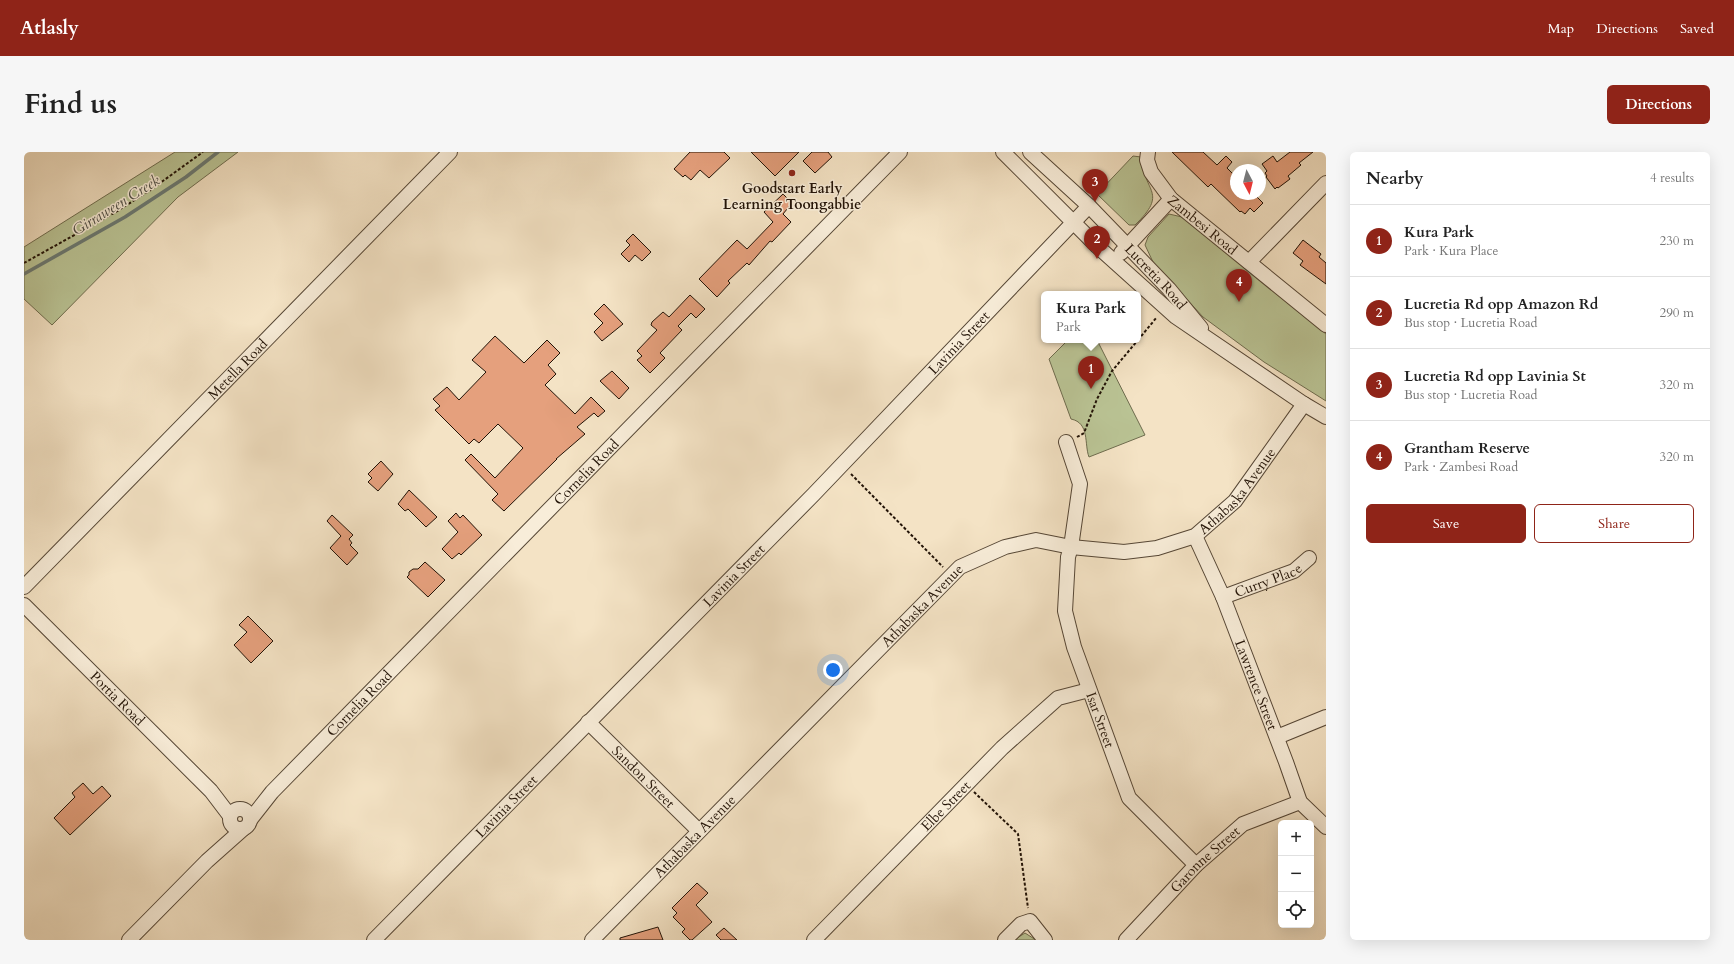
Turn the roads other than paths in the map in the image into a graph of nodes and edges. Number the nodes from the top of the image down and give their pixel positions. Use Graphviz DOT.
graph roads {
  1 [pos="450,152"];
  2 [pos="900,152"];
  3 [pos="1003,152"];
  4 [pos="1030,152"];
  5 [pos="1148,156"];
  6 [pos="1326,183"];
  7 [pos="1171,199"];
  8 [pos="1088,206"];
  9 [pos="1073,223"];
  10 [pos="1126,246"];
  11 [pos="1114,262"];
  12 [pos="1249,262"];
  13 [pos="1326,325"];
  14 [pos="1209,338"];
  15 [pos="1304,404"];
  16 [pos="1326,417"];
  17 [pos="1066,442"];
  18 [pos="1195,536"];
  19 [pos="1071,548"];
  20 [pos="1309,558"];
  21 [pos="24,586"];
  22 [pos="1223,597"];
  23 [pos="24,605"];
  24 [pos="1089,690"];
  25 [pos="1326,717"];
  26 [pos="588,722"];
  27 [pos="1277,736"];
  28 [pos="1300,802"];
  29 [pos="239,818"];
  30 [pos="1326,828"];
  31 [pos="699,831"];
  32 [pos="1196,865"];
  33 [pos="129,940"];
  34 [pos="374,940"];
  35 [pos="592,940"];
  36 [pos="814,940"];
  37 [pos="1005,940"];
  38 [pos="1045,940"];
  39 [pos="1126,940"];
  1 -- 21 [label="street, Metella Road"];
  2 -- 29 [label="street, Cornelia Road"];
  3 -- 9 [label="street, Lucretia Road"];
  4 -- 8 [label="street, Lucretia Road"];
  5 -- 7 [label="street, Zambesi Road"];
  6 -- 12 [label="street"];
  7 -- 10 [label="street"];
  7 -- 12 [label="street, Zambesi Road"];
  8 -- 9 [label="street, Lavinia Street"];
  8 -- 10 [label="street, Lucretia Road"];
  9 -- 11 [label="street, Lucretia Road"];
  9 -- 26 [label="street, Lavinia Street"];
  10 -- 11 [label="street"];
  10 -- 14 [label="street, Lucretia Road"];
  11 -- 14 [label="street, Lucretia Road"];
  12 -- 13 [label="street, Zambesi Road"];
  14 -- 15 [label="street, Lucretia Road"];
  15 -- 16 [label="street, Lucretia Road"];
  15 -- 18 [label="street, Athabaska Avenue"];
  17 -- 19 [label="street, Isar Street"];
  18 -- 19 [label="street, Athabaska Avenue"];
  18 -- 22 [label="street, Lawrence Street"];
  19 -- 24 [label="street, Isar Street"];
  19 -- 31 [label="street, Athabaska Avenue"];
  20 -- 22 [label="street, Curry Place"];
  22 -- 27 [label="street, Lawrence Street"];
  23 -- 29 [label="street, Portia Road"];
  24 -- 32 [label="street, Isar Street"];
  24 -- 36 [label="street, Elbe Street"];
  25 -- 27 [label="street"];
  26 -- 31 [label="street, Sandon Street"];
  26 -- 34 [label="street, Lavinia Street"];
  27 -- 28 [label="street, Lawrence Street"];
  28 -- 30 [label="street, Lawrence Street"];
  28 -- 32 [label="street, Garonne Street"];
  29 -- 33 [label="street, Cornelia Road"];
  31 -- 35 [label="street, Athabaska Avenue"];
  32 -- 39 [label="street, Garonne Street"];
  37 -- 38 [label="street"];
}
